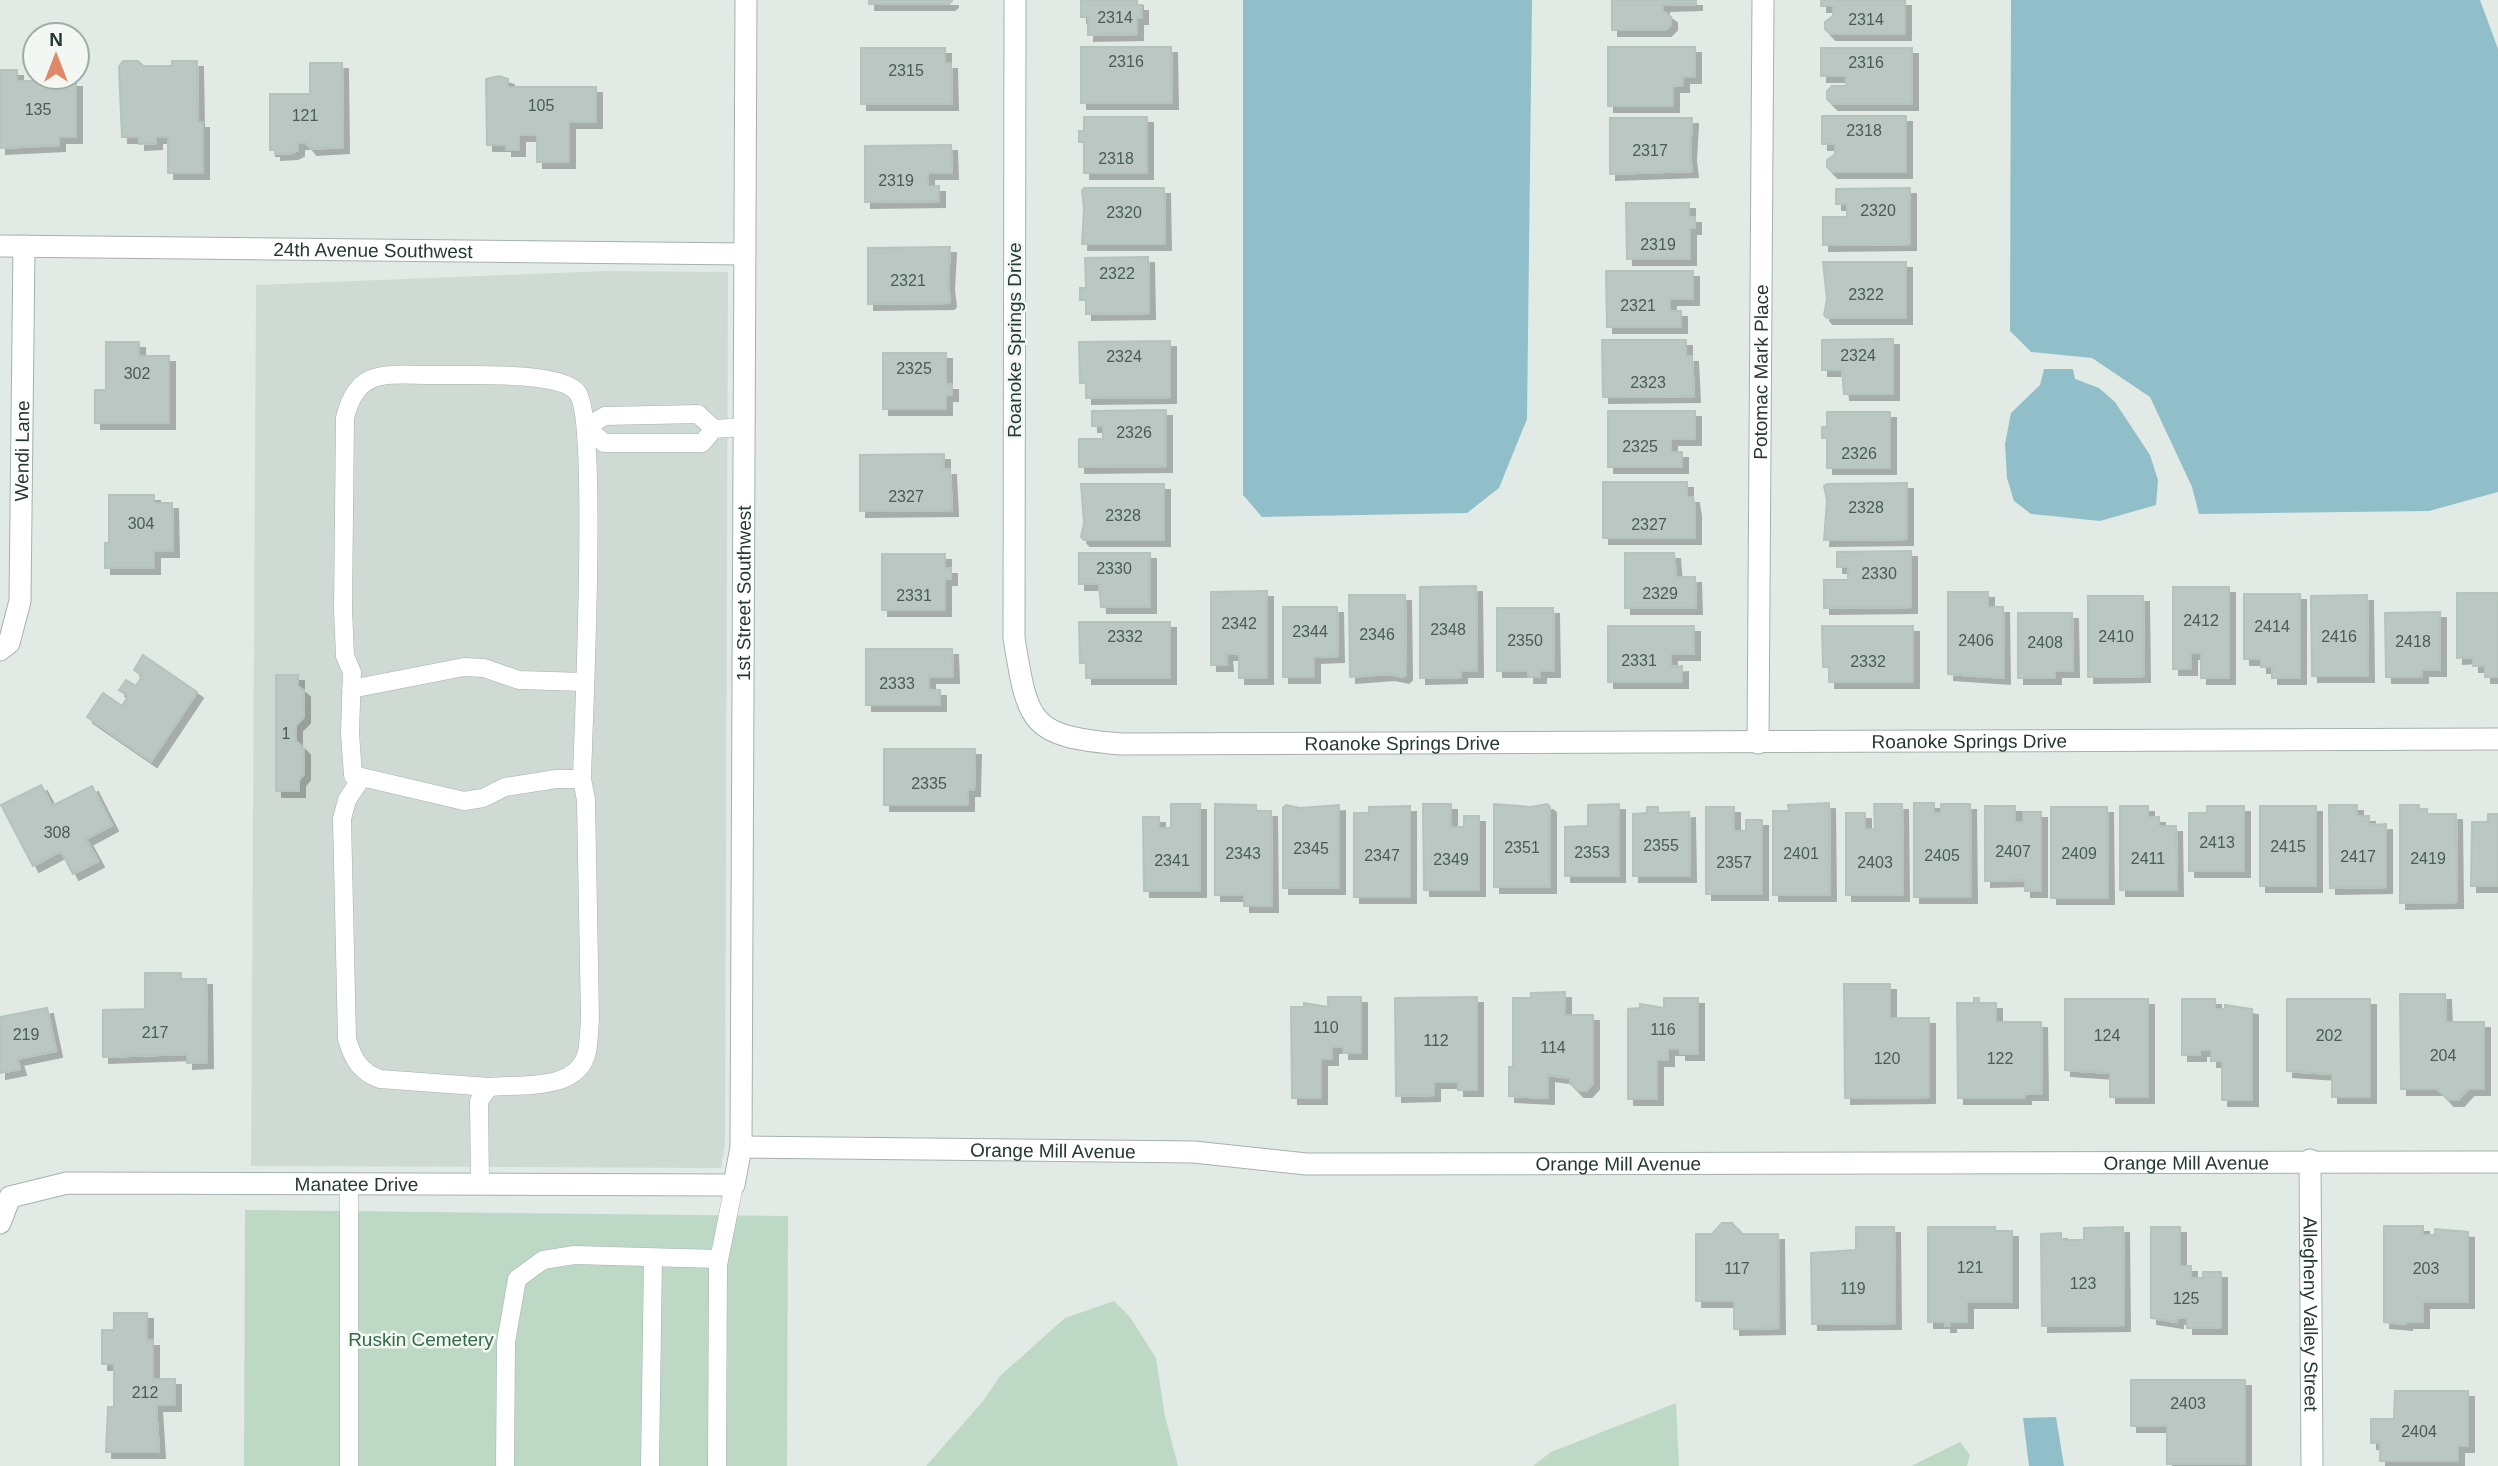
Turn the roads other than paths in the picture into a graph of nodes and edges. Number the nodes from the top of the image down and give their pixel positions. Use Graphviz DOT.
graph roads {
  1 [pos="746,0"];
  2 [pos="1015,0"];
  3 [pos="1763,0"];
  4 [pos="0,246"];
  5 [pos="24,246"];
  6 [pos="744,254"];
  7 [pos="586,427"];
  8 [pos="744,427"];
  9 [pos="714,429"];
  10 [pos="0,650"];
  11 [pos="585,682"];
  12 [pos="351,689"];
  13 [pos="2498,739"];
  14 [pos="1758,743"];
  15 [pos="362,777"];
  16 [pos="582,779"];
  17 [pos="489,1087"];
  18 [pos="741,1147"];
  19 [pos="2310,1160"];
  20 [pos="2498,1162"];
  21 [pos="349,1184"];
  22 [pos="480,1184"];
  23 [pos="734,1185"];
  24 [pos="0,1223"];
  25 [pos="653,1258"];
  26 [pos="719,1259"];
  27 [pos="349,1466"];
  28 [pos="505,1466"];
  29 [pos="650,1466"];
  30 [pos="717,1466"];
  31 [pos="2312,1466"];
  1 -- 6 [label="street, 1st Street Southwest"];
  2 -- 14 [label="street, Roanoke Springs Drive"];
  3 -- 14 [label="street, Potomac Mark Place"];
  4 -- 5 [label="street, 24th Avenue Southwest"];
  5 -- 6 [label="street, 24th Avenue Southwest"];
  5 -- 10 [label="street, Wendi Lane"];
  6 -- 8 [label="street, 1st Street Southwest"];
  7 -- 9 [label="lane"];
  7 -- 9 [label="lane"];
  7 -- 11 [label="lane"];
  7 -- 12 [label="lane"];
  8 -- 9 [label="lane"];
  8 -- 18 [label="street, 1st Street Southwest"];
  11 -- 12 [label="lane"];
  11 -- 16 [label="lane"];
  12 -- 15 [label="lane"];
  13 -- 14 [label="street, Roanoke Springs Drive"];
  15 -- 16 [label="lane"];
  15 -- 17 [label="lane"];
  16 -- 17 [label="lane"];
  17 -- 22 [label="lane"];
  18 -- 19 [label="street, Orange Mill Avenue"];
  18 -- 23 [label="street, 1st Street Southwest"];
  19 -- 20 [label="street, Orange Mill Avenue"];
  19 -- 31 [label="street, Allegheny Valley Street"];
  21 -- 22 [label="street, Manatee Drive"];
  21 -- 24 [label="street, Manatee Drive"];
  21 -- 27 [label="lane"];
  22 -- 23 [label="street, Manatee Drive"];
  23 -- 26 [label="lane"];
  25 -- 26 [label="lane"];
  25 -- 28 [label="lane"];
  25 -- 29 [label="lane"];
  26 -- 30 [label="lane"];
}
